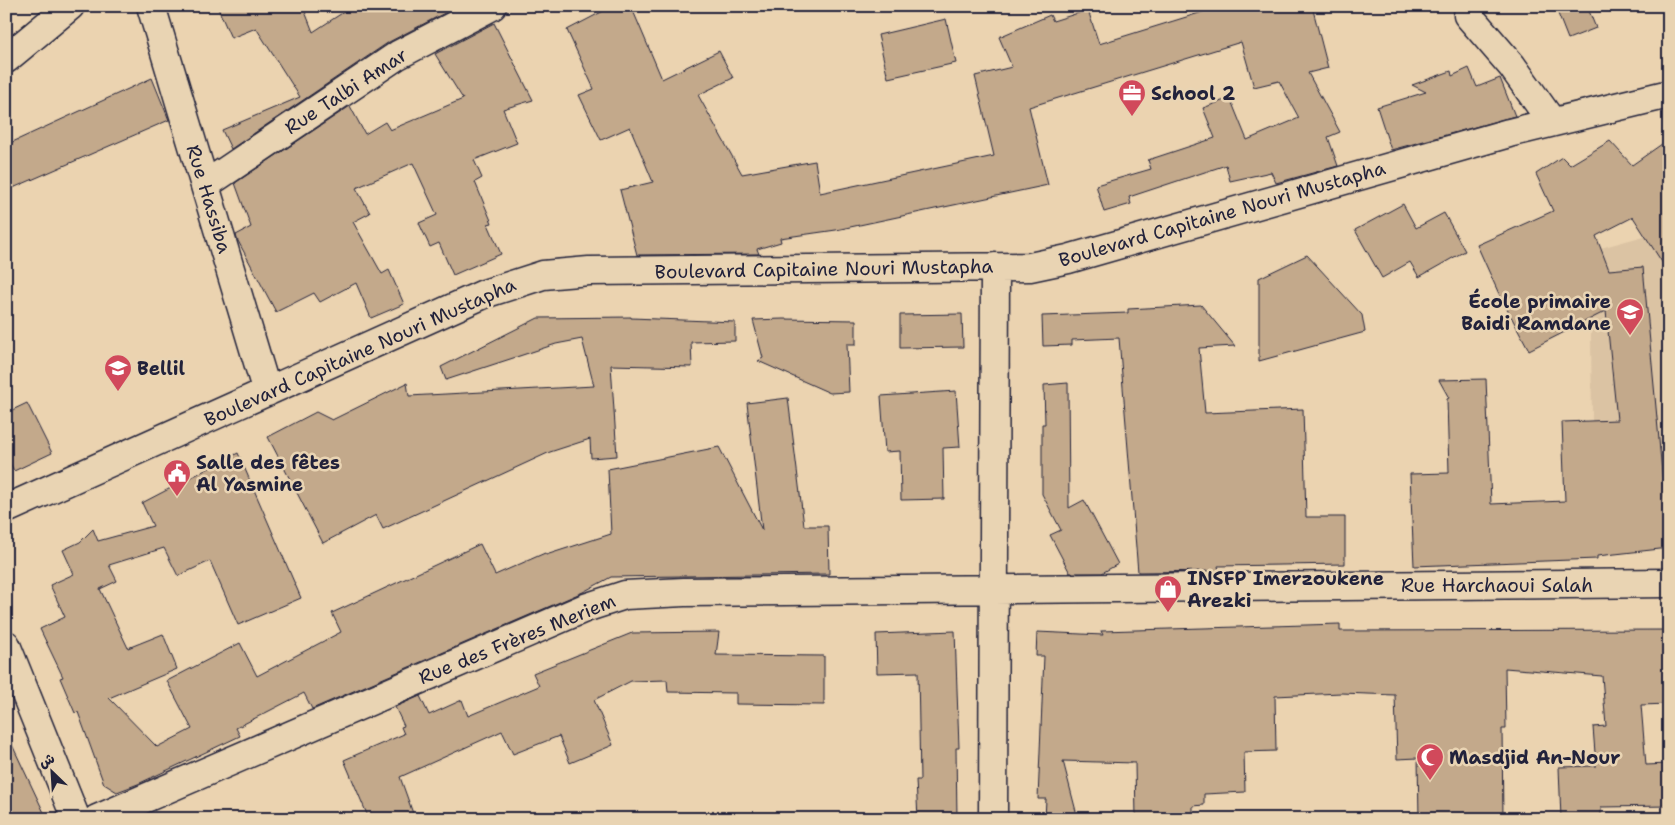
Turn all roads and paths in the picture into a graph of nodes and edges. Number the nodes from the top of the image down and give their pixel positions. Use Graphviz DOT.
graph roads {
  1 [pos="70,6"];
  2 [pos="151,6"];
  3 [pos="492,6"];
  4 [pos="1463,9"];
  5 [pos="6,59"];
  6 [pos="1669,94"];
  7 [pos="1552,122"];
  8 [pos="205,186"];
  9 [pos="995,267"];
  10 [pos="267,392"];
  11 [pos="6,509"];
  12 [pos="1669,583"];
  13 [pos="995,589"];
  14 [pos="6,645"];
  15 [pos="76,819"];
  16 [pos="97,819"];
  17 [pos="993,819"];
  1 -- 5 [label="street"];
  2 -- 8 [label="street, Rue Hassiba"];
  3 -- 8 [label="street, Rue Talbi Amar"];
  4 -- 7 [label="street"];
  6 -- 7 [label="street, Boulevard Capitaine Nouri Mustapha"];
  7 -- 9 [label="street, Boulevard Capitaine Nouri Mustapha"];
  8 -- 10 [label="street, Rue Hassiba"];
  9 -- 10 [label="street, Boulevard Capitaine Nouri Mustapha"];
  9 -- 13 [label="street"];
  10 -- 11 [label="street, Boulevard Capitaine Nouri Mustapha"];
  12 -- 13 [label="street, Rue Harchaoui Salah"];
  13 -- 16 [label="street, Rue des Frères Meriem"];
  13 -- 17 [label="street"];
  14 -- 15 [label="street"];
}
